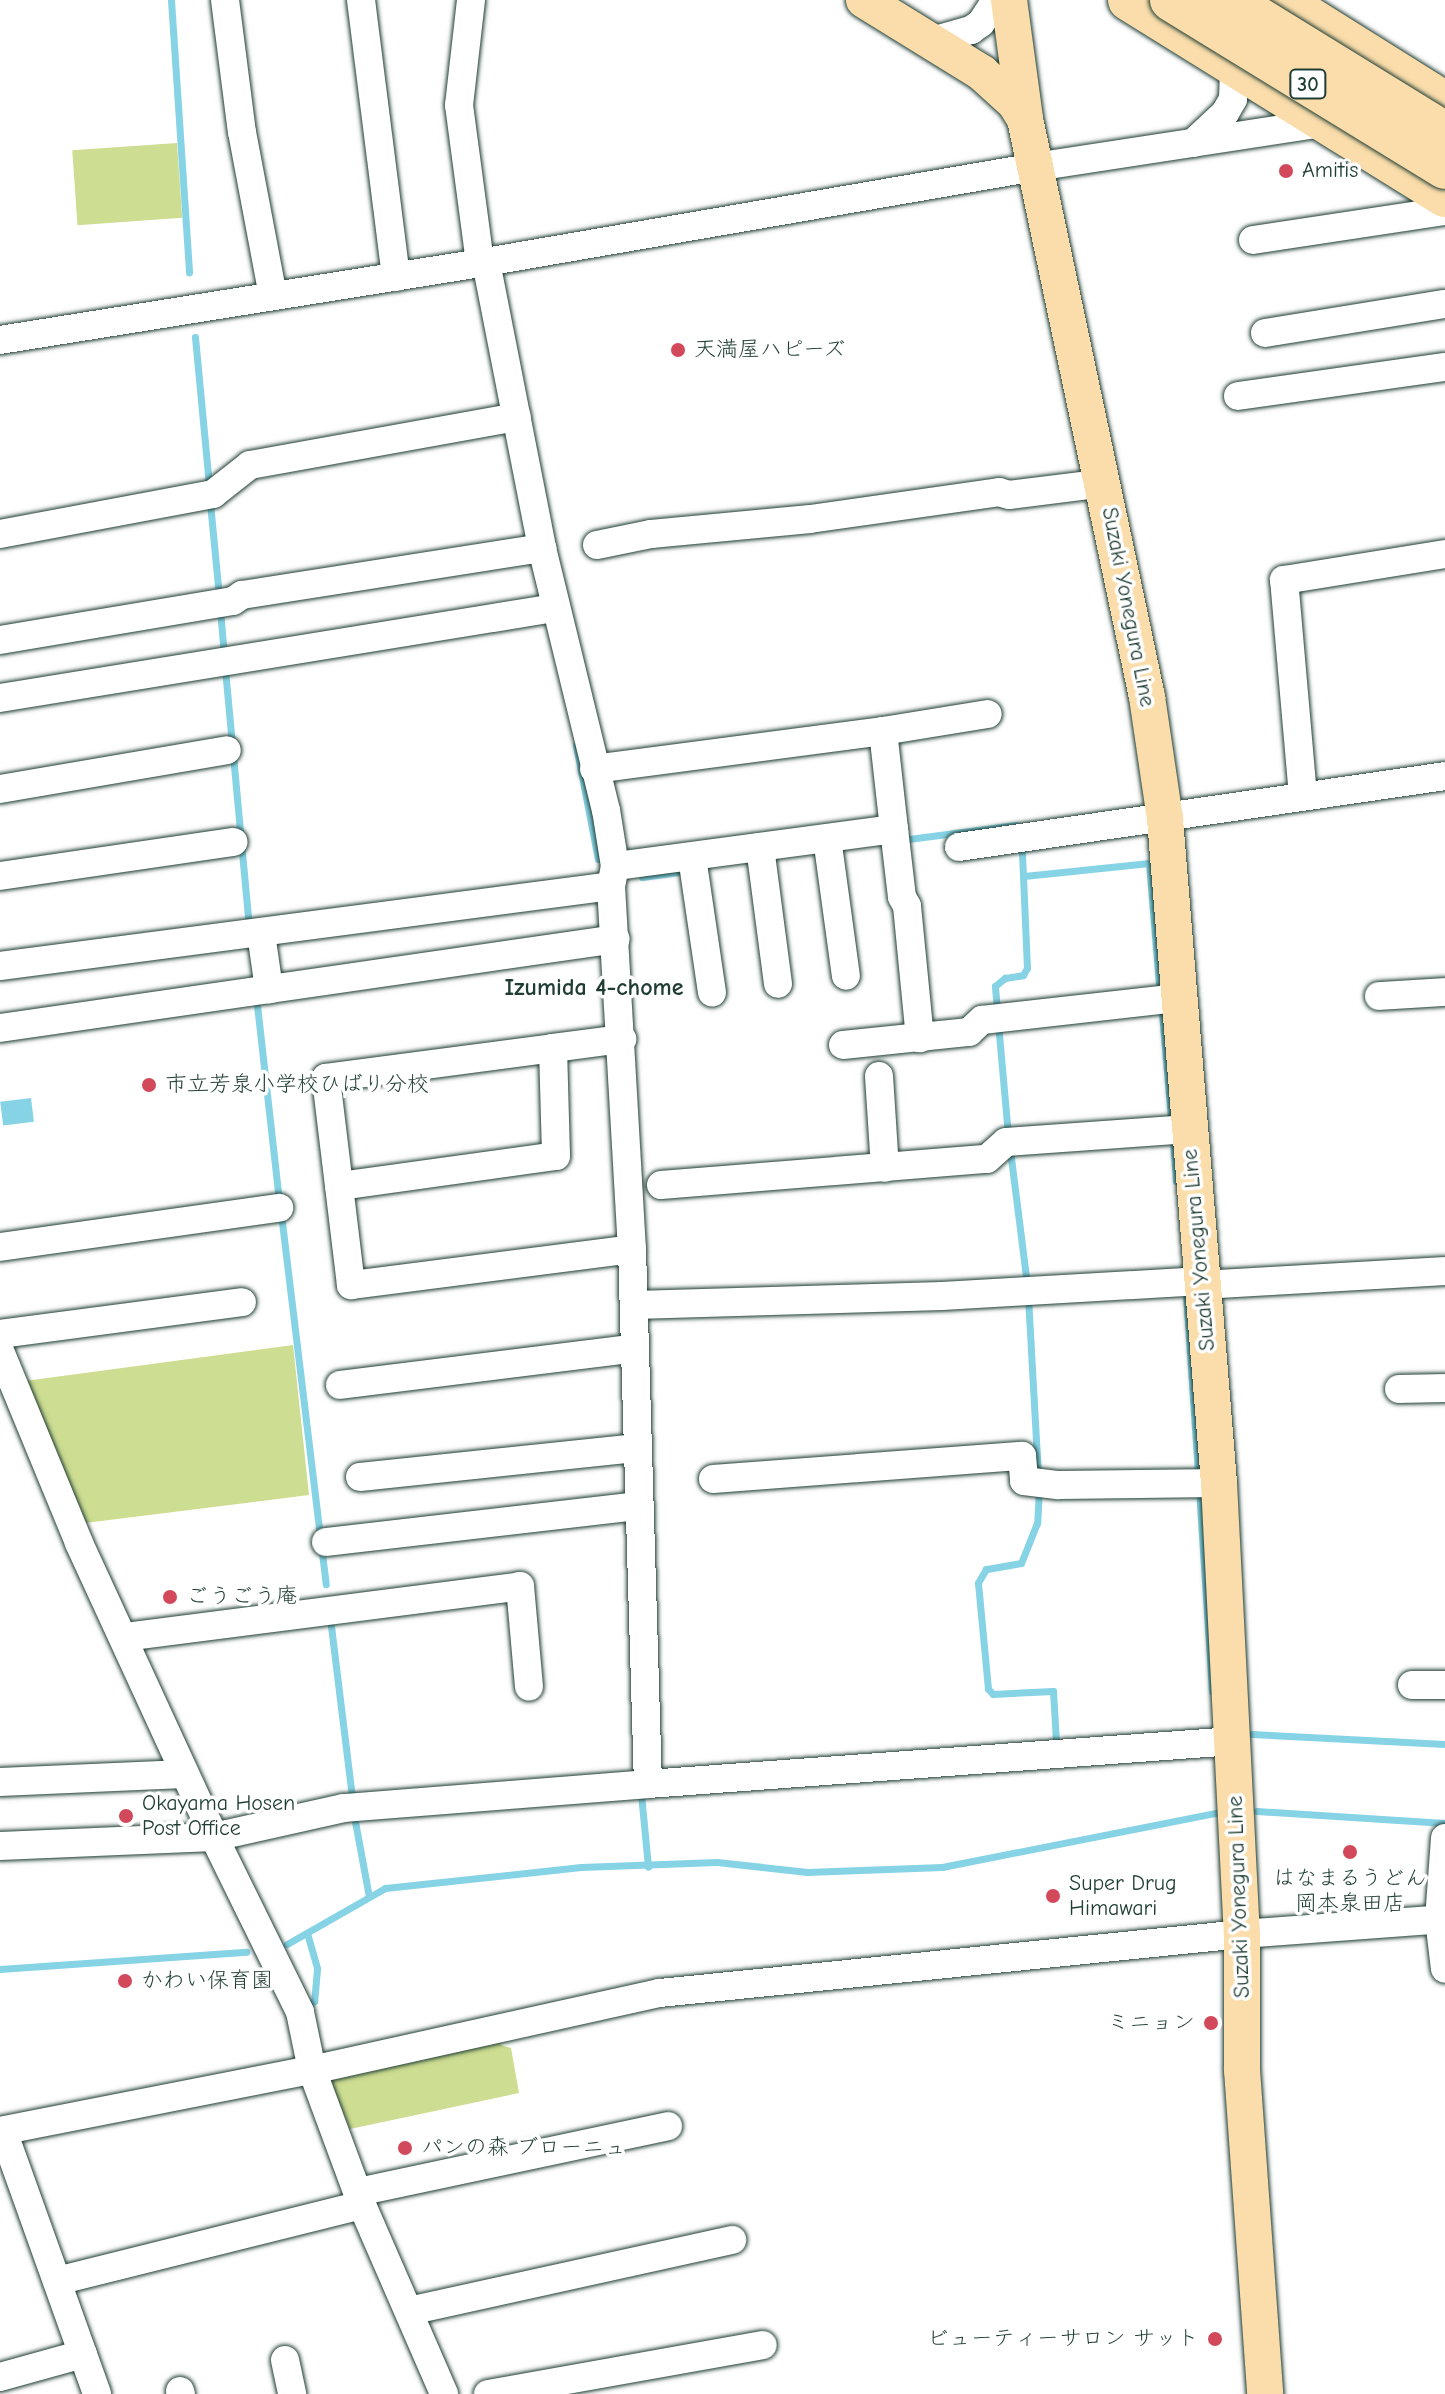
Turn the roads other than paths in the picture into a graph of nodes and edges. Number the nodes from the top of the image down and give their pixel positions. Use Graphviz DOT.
graph roads {
  1 [pos="225,0"];
  2 [pos="361,0"];
  3 [pos="471,0"];
  4 [pos="864,0"];
  5 [pos="996,0"];
  6 [pos="1009,0"];
  7 [pos="1129,0"];
  8 [pos="1171,0"];
  9 [pos="1229,0"];
  10 [pos="1281,0"];
  11 [pos="932,41"];
  12 [pos="1229,62"];
  13 [pos="1438,94"];
  14 [pos="1025,119"];
  15 [pos="1330,122"];
  16 [pos="1445,133"];
  17 [pos="1193,143"];
  18 [pos="1035,167"];
  19 [pos="1445,168"];
  20 [pos="1445,196"];
  21 [pos="1445,211"];
  22 [pos="1253,240"];
  23 [pos="483,263"];
  24 [pos="396,277"];
  25 [pos="273,296"];
  26 [pos="1445,304"];
  27 [pos="1265,333"];
  28 [pos="0,340"];
  29 [pos="1445,367"];
  30 [pos="1238,396"];
  31 [pos="511,418"];
  32 [pos="1104,483"];
  33 [pos="0,534"];
  34 [pos="597,545"];
  35 [pos="537,549"];
  36 [pos="1445,554"];
  37 [pos="542,610"];
  38 [pos="0,640"];
  39 [pos="0,698"];
  40 [pos="988,714"];
  41 [pos="883,731"];
  42 [pos="227,750"];
  43 [pos="594,769"];
  44 [pos="1445,776"];
  45 [pos="0,789"];
  46 [pos="1302,790"];
  47 [pos="1165,819"];
  48 [pos="895,837"];
  49 [pos="234,842"];
  50 [pos="828,846"];
  51 [pos="959,847"];
  52 [pos="761,855"];
  53 [pos="693,867"];
  54 [pos="0,876"];
  55 [pos="613,876"];
  56 [pos="253,934"];
  57 [pos="616,939"];
  58 [pos="0,966"];
  59 [pos="846,976"];
  60 [pos="778,984"];
  61 [pos="260,990"];
  62 [pos="1445,992"];
  63 [pos="712,993"];
  64 [pos="1379,996"];
  65 [pos="1179,998"];
  66 [pos="0,1028"];
  67 [pos="920,1038"];
  68 [pos="622,1039"];
  69 [pos="843,1045"];
  70 [pos="553,1048"];
  71 [pos="879,1076"];
  72 [pos="1189,1129"];
  73 [pos="885,1168"];
  74 [pos="661,1185"];
  75 [pos="339,1186"];
  76 [pos="279,1208"];
  77 [pos="0,1247"];
  78 [pos="632,1249"];
  79 [pos="1445,1271"];
  80 [pos="1194,1282"];
  81 [pos="242,1302"];
  82 [pos="635,1305"];
  83 [pos="0,1334"];
  84 [pos="628,1349"];
  85 [pos="0,1351"];
  86 [pos="340,1385"];
  87 [pos="1445,1388"];
  88 [pos="1399,1389"];
  89 [pos="630,1449"];
  90 [pos="360,1477"];
  91 [pos="713,1479"];
  92 [pos="1205,1483"];
  93 [pos="631,1507"];
  94 [pos="326,1542"];
  95 [pos="124,1637"];
  96 [pos="1412,1685"];
  97 [pos="1445,1685"];
  98 [pos="529,1687"];
  99 [pos="1233,1741"];
  100 [pos="184,1774"];
  101 [pos="0,1782"];
  102 [pos="648,1784"];
  103 [pos="214,1837"];
  104 [pos="1445,1838"];
  105 [pos="0,1846"];
  106 [pos="1442,1919"];
  107 [pos="1242,1934"];
  108 [pos="1445,1969"];
  109 [pos="312,2070"];
  110 [pos="668,2126"];
  111 [pos="1,2131"];
  112 [pos="360,2199"];
  113 [pos="732,2240"];
  114 [pos="57,2281"];
  115 [pos="409,2311"];
  116 [pos="763,2345"];
  117 [pos="83,2354"];
  118 [pos="285,2360"];
  119 [pos="0,2377"];
  120 [pos="97,2394"];
  121 [pos="292,2394"];
  122 [pos="444,2394"];
  123 [pos="488,2394"];
  124 [pos="1265,2394"];
  1 -- 25 [label="street"];
  2 -- 24 [label="street"];
  3 -- 23 [label="street"];
  4 -- 11 [label="main road, Suzaki Yonegura Line"];
  5 -- 11 [label="street"];
  6 -- 14 [label="main road, Suzaki Yonegura Line"];
  7 -- 12 [label="highway"];
  8 -- 19 [label="highway, 30, bridge"];
  9 -- 16 [label="highway, 30, bridge"];
  10 -- 13 [label="highway"];
  11 -- 14 [label="main road, Suzaki Yonegura Line"];
  12 -- 15 [label="highway"];
  12 -- 17 [label="street"];
  13 -- 15 [label="street"];
  13 -- 15 [label="street"];
  14 -- 18 [label="main road, Suzaki Yonegura Line"];
  15 -- 17 [label="street"];
  15 -- 20 [label="highway"];
  17 -- 18 [label="street"];
  18 -- 23 [label="street"];
  18 -- 32 [label="main road, Suzaki Yonegura Line"];
  21 -- 22 [label="street"];
  23 -- 24 [label="street"];
  23 -- 31 [label="street"];
  24 -- 25 [label="street"];
  25 -- 28 [label="street"];
  26 -- 27 [label="street"];
  29 -- 30 [label="street"];
  31 -- 33 [label="street"];
  31 -- 35 [label="street"];
  32 -- 34 [label="street"];
  32 -- 47 [label="main road, Suzaki Yonegura Line"];
  35 -- 38 [label="street"];
  35 -- 43 [label="street"];
  36 -- 46 [label="street"];
  37 -- 39 [label="street"];
  40 -- 41 [label="street"];
  41 -- 43 [label="street"];
  41 -- 48 [label="street"];
  42 -- 45 [label="street"];
  43 -- 55 [label="street"];
  44 -- 46 [label="street"];
  46 -- 47 [label="street"];
  47 -- 51 [label="street"];
  47 -- 65 [label="main road, Suzaki Yonegura Line"];
  48 -- 50 [label="street"];
  48 -- 67 [label="street"];
  49 -- 54 [label="street"];
  50 -- 52 [label="street"];
  50 -- 59 [label="street"];
  52 -- 53 [label="street"];
  52 -- 60 [label="street"];
  53 -- 55 [label="street"];
  53 -- 63 [label="street"];
  55 -- 56 [label="street"];
  55 -- 57 [label="street"];
  56 -- 58 [label="street"];
  56 -- 61 [label="street"];
  57 -- 61 [label="street"];
  57 -- 68 [label="street"];
  61 -- 66 [label="street"];
  62 -- 64 [label="street"];
  65 -- 67 [label="street"];
  65 -- 72 [label="main road, Suzaki Yonegura Line"];
  67 -- 69 [label="street"];
  68 -- 70 [label="street"];
  68 -- 78 [label="street"];
  70 -- 75 [label="street"];
  70 -- 75 [label="street"];
  71 -- 73 [label="street"];
  72 -- 73 [label="street"];
  72 -- 80 [label="main road, Suzaki Yonegura Line"];
  73 -- 74 [label="street"];
  75 -- 78 [label="street"];
  76 -- 77 [label="street"];
  78 -- 82 [label="street"];
  79 -- 80 [label="street"];
  80 -- 82 [label="street"];
  80 -- 92 [label="main road, Suzaki Yonegura Line"];
  81 -- 83 [label="street"];
  82 -- 84 [label="street"];
  84 -- 86 [label="street"];
  84 -- 89 [label="street"];
  85 -- 95 [label="street"];
  87 -- 88 [label="street"];
  89 -- 90 [label="street"];
  89 -- 93 [label="street"];
  91 -- 92 [label="street"];
  92 -- 99 [label="main road, Suzaki Yonegura Line"];
  93 -- 94 [label="street"];
  93 -- 102 [label="street"];
  95 -- 98 [label="street"];
  95 -- 100 [label="street"];
  96 -- 97 [label="street"];
  99 -- 102 [label="street"];
  99 -- 107 [label="main road, Suzaki Yonegura Line"];
  100 -- 101 [label="street"];
  100 -- 103 [label="street"];
  102 -- 103 [label="street"];
  103 -- 105 [label="street"];
  103 -- 109 [label="street"];
  104 -- 106 [label="street"];
  106 -- 107 [label="street"];
  106 -- 108 [label="street"];
  107 -- 109 [label="street"];
  107 -- 124 [label="main road, Suzaki Yonegura Line"];
  109 -- 111 [label="street"];
  109 -- 112 [label="street"];
  110 -- 112 [label="street"];
  111 -- 114 [label="street"];
  112 -- 114 [label="street"];
  112 -- 115 [label="street"];
  113 -- 115 [label="street"];
  114 -- 117 [label="street"];
  115 -- 122 [label="street"];
  116 -- 123 [label="street"];
  117 -- 119 [label="street"];
  117 -- 120 [label="street"];
  118 -- 121 [label="street"];
}
